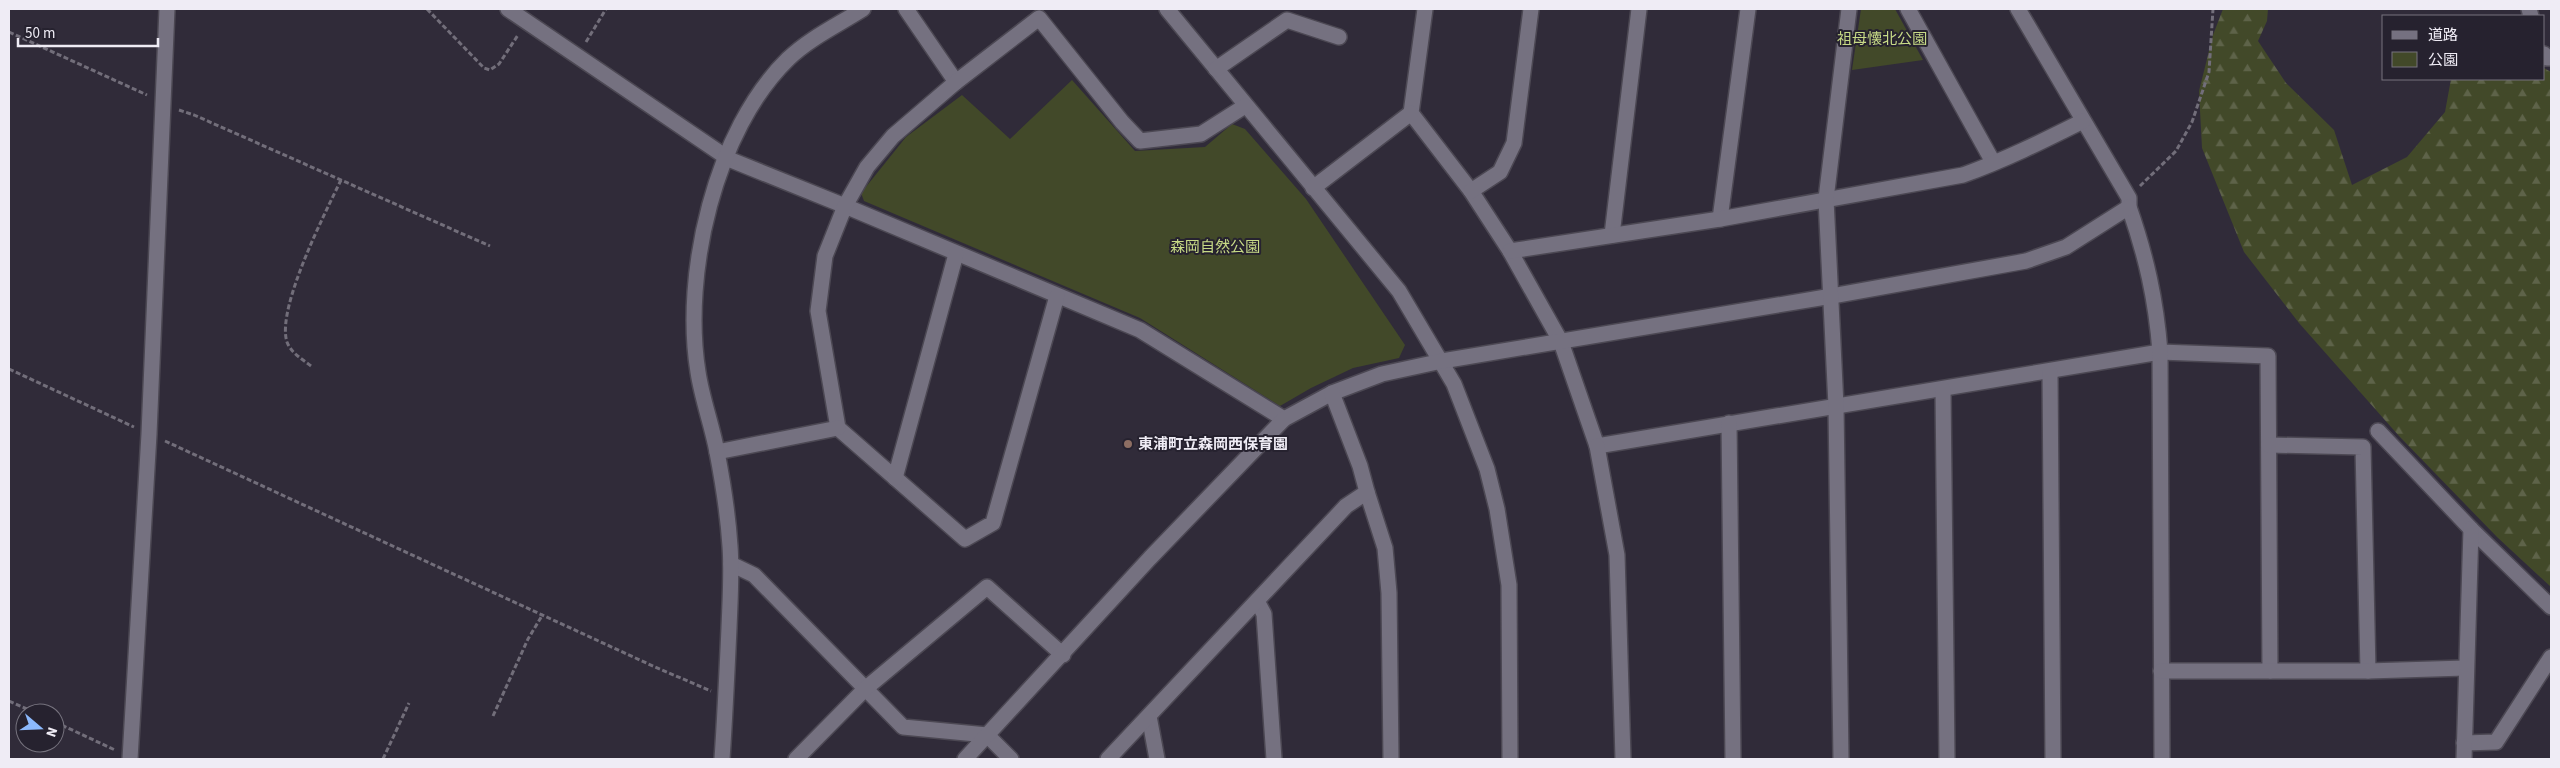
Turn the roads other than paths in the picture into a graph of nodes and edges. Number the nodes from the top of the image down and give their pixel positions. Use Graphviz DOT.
graph roads {
  1 [pos="167,9"];
  2 [pos="508,9"];
  3 [pos="863,9"];
  4 [pos="906,9"];
  5 [pos="1167,9"];
  6 [pos="1425,9"];
  7 [pos="1531,9"];
  8 [pos="1640,9"];
  9 [pos="1748,9"];
  10 [pos="1849,9"];
  11 [pos="1908,9"];
  12 [pos="2018,9"];
  13 [pos="1339,37"];
  14 [pos="1216,69"];
  15 [pos="956,82"];
  16 [pos="1246,106"];
  17 [pos="1411,113"];
  18 [pos="2082,121"];
  19 [pos="726,158"];
  20 [pos="1993,162"];
  21 [pos="1313,188"];
  22 [pos="1470,191"];
  23 [pos="1826,199"];
  24 [pos="2129,202"];
  25 [pos="845,206"];
  26 [pos="1720,219"];
  27 [pos="1612,235"];
  28 [pos="1510,251"];
  29 [pos="956,254"];
  30 [pos="1057,296"];
  31 [pos="1832,296"];
  32 [pos="1561,342"];
  33 [pos="2160,352"];
  34 [pos="1442,361"];
  35 [pos="2050,372"];
  36 [pos="1943,390"];
  37 [pos="1332,393"];
  38 [pos="1836,406"];
  39 [pos="1284,418"];
  40 [pos="1729,424"];
  41 [pos="838,428"];
  42 [pos="2378,431"];
  43 [pos="2269,445"];
  44 [pos="1597,446"];
  45 [pos="717,452"];
  46 [pos="895,478"];
  47 [pos="1367,492"];
  48 [pos="2471,528"];
  49 [pos="731,564"];
  50 [pos="1257,601"];
  51 [pos="2551,607"];
  52 [pos="1063,655"];
  53 [pos="2551,657"];
  54 [pos="2465,668"];
  55 [pos="2161,671"];
  56 [pos="2270,671"];
  57 [pos="2368,671"];
  58 [pos="865,689"];
  59 [pos="1149,716"];
  60 [pos="987,734"];
  61 [pos="2464,743"];
  62 [pos="130,758"];
  63 [pos="722,759"];
  64 [pos="796,759"];
  65 [pos="965,759"];
  66 [pos="1011,759"];
  67 [pos="1108,759"];
  68 [pos="1156,759"];
  69 [pos="1274,759"];
  70 [pos="1391,759"];
  71 [pos="1510,759"];
  72 [pos="1623,759"];
  73 [pos="1732,759"];
  74 [pos="1840,759"];
  75 [pos="1947,759"];
  76 [pos="2053,759"];
  77 [pos="2162,759"];
  78 [pos="2464,759"];
  1 -- 62 [label="street"];
  2 -- 19 [label="street"];
  3 -- 19 [label="street"];
  4 -- 15 [label="street"];
  5 -- 14 [label="street"];
  6 -- 17 [label="street"];
  7 -- 22 [label="street"];
  8 -- 27 [label="street"];
  9 -- 26 [label="street"];
  10 -- 23 [label="street"];
  11 -- 20 [label="street"];
  12 -- 18 [label="street"];
  13 -- 14 [label="street"];
  14 -- 16 [label="street"];
  15 -- 16 [label="street"];
  15 -- 25 [label="street"];
  16 -- 21 [label="street"];
  17 -- 21 [label="street"];
  17 -- 22 [label="street"];
  18 -- 20 [label="street"];
  18 -- 24 [label="street"];
  19 -- 25 [label="street"];
  19 -- 45 [label="street"];
  20 -- 23 [label="street"];
  21 -- 34 [label="street"];
  22 -- 28 [label="street"];
  23 -- 26 [label="street"];
  23 -- 31 [label="street"];
  24 -- 31 [label="street"];
  24 -- 33 [label="street"];
  25 -- 29 [label="street"];
  25 -- 41 [label="street"];
  26 -- 27 [label="street"];
  27 -- 28 [label="street"];
  28 -- 32 [label="street"];
  29 -- 30 [label="street"];
  29 -- 46 [label="street"];
  30 -- 39 [label="street"];
  30 -- 46 [label="street"];
  31 -- 32 [label="street"];
  31 -- 38 [label="street"];
  32 -- 34 [label="street"];
  32 -- 44 [label="street"];
  33 -- 35 [label="street"];
  33 -- 43 [label="street"];
  33 -- 55 [label="street"];
  34 -- 37 [label="street"];
  34 -- 71 [label="street"];
  35 -- 36 [label="street"];
  35 -- 76 [label="street"];
  36 -- 38 [label="street"];
  36 -- 75 [label="street"];
  37 -- 39 [label="street"];
  37 -- 47 [label="street"];
  38 -- 40 [label="street"];
  38 -- 74 [label="street"];
  39 -- 52 [label="street"];
  40 -- 44 [label="street"];
  40 -- 73 [label="street"];
  41 -- 45 [label="street"];
  41 -- 46 [label="street"];
  42 -- 48 [label="street"];
  43 -- 56 [label="street"];
  43 -- 57 [label="street"];
  44 -- 72 [label="street"];
  45 -- 49 [label="street"];
  47 -- 50 [label="street"];
  47 -- 70 [label="street"];
  48 -- 51 [label="street"];
  48 -- 54 [label="street"];
  49 -- 58 [label="street"];
  49 -- 63 [label="street"];
  50 -- 59 [label="street"];
  50 -- 69 [label="street"];
  52 -- 58 [label="street"];
  52 -- 60 [label="street"];
  53 -- 61 [label="street"];
  54 -- 57 [label="street"];
  54 -- 61 [label="street"];
  55 -- 56 [label="street"];
  55 -- 77 [label="street"];
  56 -- 57 [label="street"];
  58 -- 60 [label="street"];
  58 -- 64 [label="street"];
  59 -- 67 [label="street"];
  59 -- 68 [label="street"];
  60 -- 65 [label="street"];
  60 -- 66 [label="street"];
  61 -- 78 [label="street"];
}
